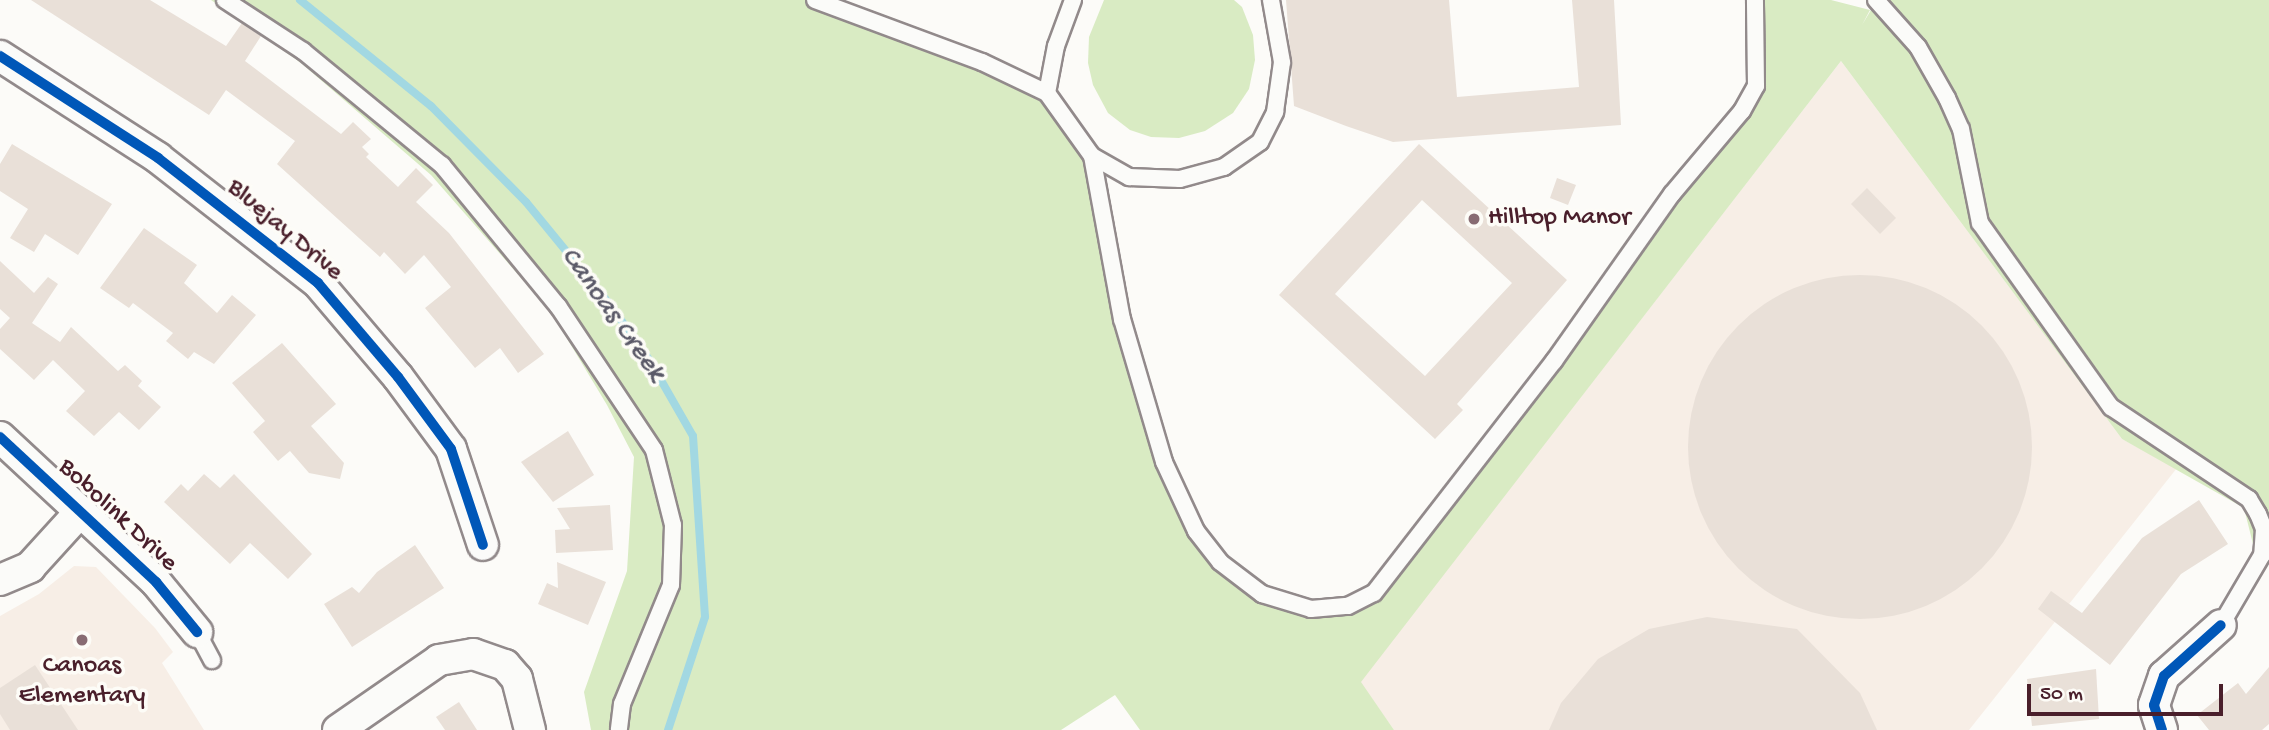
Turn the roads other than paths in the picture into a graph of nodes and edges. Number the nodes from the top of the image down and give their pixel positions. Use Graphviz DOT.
graph roads {
  1 [pos="225,0"];
  2 [pos="815,0"];
  3 [pos="1073,0"];
  4 [pos="1271,0"];
  5 [pos="1755,0"];
  6 [pos="1876,0"];
  7 [pos="0,56"];
  8 [pos="1047,93"];
  9 [pos="1092,156"];
  10 [pos="0,436"];
  11 [pos="80,512"];
  12 [pos="483,545"];
  13 [pos="0,580"];
  14 [pos="2221,625"];
  15 [pos="197,632"];
  16 [pos="212,660"];
  17 [pos="338,730"];
  18 [pos="530,730"];
  19 [pos="619,730"];
  20 [pos="2162,730"];
  1 -- 19 [label="lane"];
  2 -- 8 [label="lane"];
  3 -- 8 [label="lane"];
  4 -- 9 [label="lane"];
  5 -- 9 [label="lane"];
  6 -- 14 [label="lane"];
  7 -- 12 [label="street, Bluejay Drive"];
  8 -- 9 [label="lane"];
  10 -- 11 [label="street, Bobolink Drive"];
  11 -- 13 [label="street"];
  11 -- 15 [label="street, Bobolink Drive"];
  14 -- 20 [label="street"];
  15 -- 16 [label="lane"];
  17 -- 18 [label="street"];
}
